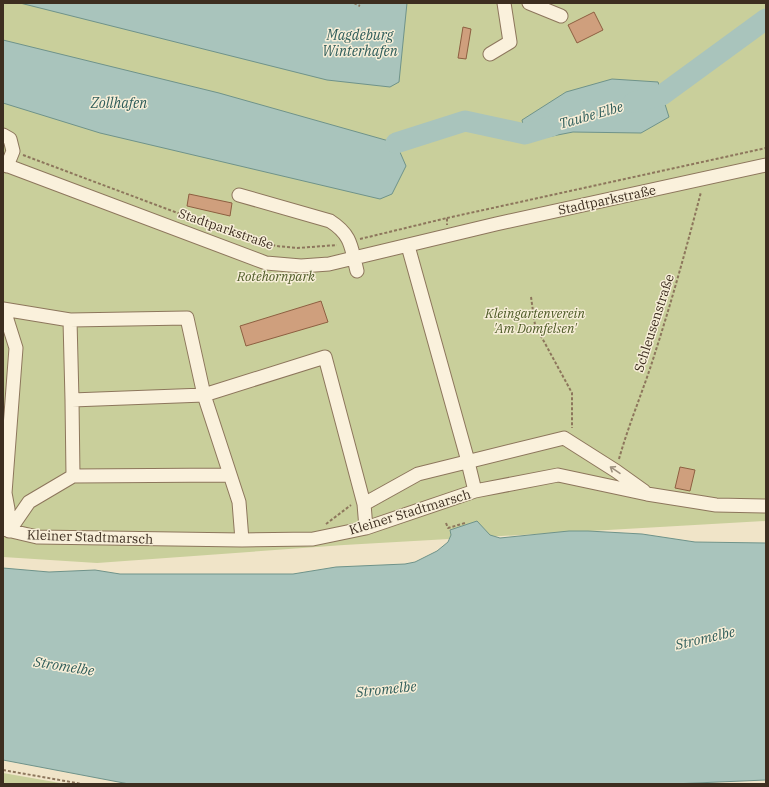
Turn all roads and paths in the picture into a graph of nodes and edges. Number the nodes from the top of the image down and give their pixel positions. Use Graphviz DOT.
graph roads {
  1 [pos="354,3"];
  2 [pos="504,3"];
  3 [pos="529,3"];
  4 [pos="360,6"];
  5 [pos="561,16"];
  6 [pos="490,54"];
  7 [pos="3,135"];
  8 [pos="766,148"];
  9 [pos="18,153"];
  10 [pos="5,165"];
  11 [pos="766,165"];
  12 [pos="704,179"];
  13 [pos="239,195"];
  14 [pos="446,218"];
  15 [pos="448,236"];
  16 [pos="350,242"];
  17 [pos="408,246"];
  18 [pos="354,258"];
  19 [pos="357,271"];
  20 [pos="531,297"];
  21 [pos="3,310"];
  22 [pos="70,320"];
  23 [pos="204,395"];
  24 [pos="72,400"];
  25 [pos="572,444"];
  26 [pos="468,461"];
  27 [pos="616,470"];
  28 [pos="230,475"];
  29 [pos="72,476"];
  30 [pos="475,491"];
  31 [pos="647,494"];
  32 [pos="364,504"];
  33 [pos="766,506"];
  34 [pos="446,523"];
  35 [pos="465,523"];
  36 [pos="366,528"];
  37 [pos="6,530"];
  38 [pos="242,540"];
  39 [pos="3,770"];
  40 [pos="82,784"];
  1 -- 4 [label="path"];
  2 -- 6 [label="street"];
  3 -- 5 [label="street"];
  7 -- 10 [label="street"];
  8 -- 14 [label="path, Stadtparkstraße"];
  9 -- 16 [label="path, Stadtparkstraße"];
  10 -- 18 [label="street, Stadtparkstraße"];
  11 -- 12 [label="street, Stadtparkstraße"];
  12 -- 15 [label="street, Stadtparkstraße"];
  12 -- 27 [label="path, Schleusenstraße"];
  13 -- 16 [label="street"];
  14 -- 15 [label="path"];
  14 -- 16 [label="path, Stadtparkstraße"];
  15 -- 17 [label="street, Stadtparkstraße"];
  16 -- 18 [label="street"];
  17 -- 18 [label="street, Stadtparkstraße"];
  17 -- 26 [label="street"];
  18 -- 19 [label="street"];
  20 -- 25 [label="path"];
  21 -- 22 [label="street"];
  21 -- 37 [label="street"];
  22 -- 23 [label="street"];
  22 -- 24 [label="street"];
  23 -- 24 [label="street"];
  23 -- 28 [label="street"];
  23 -- 32 [label="street"];
  24 -- 29 [label="street"];
  25 -- 26 [label="street"];
  27 -- 25 [label="street, one-way"];
  26 -- 30 [label="street"];
  26 -- 32 [label="street"];
  27 -- 31 [label="street"];
  28 -- 29 [label="street"];
  28 -- 38 [label="street"];
  29 -- 37 [label="street"];
  30 -- 31 [label="street, Kleiner Stadtmarsch"];
  30 -- 36 [label="street, Kleiner Stadtmarsch"];
  31 -- 33 [label="street, Kleiner Stadtmarsch"];
  32 -- 36 [label="street"];
  34 -- 35 [label="path"];
  36 -- 38 [label="street, Kleiner Stadtmarsch"];
  37 -- 38 [label="street, Kleiner Stadtmarsch"];
  39 -- 40 [label="path"];
}
